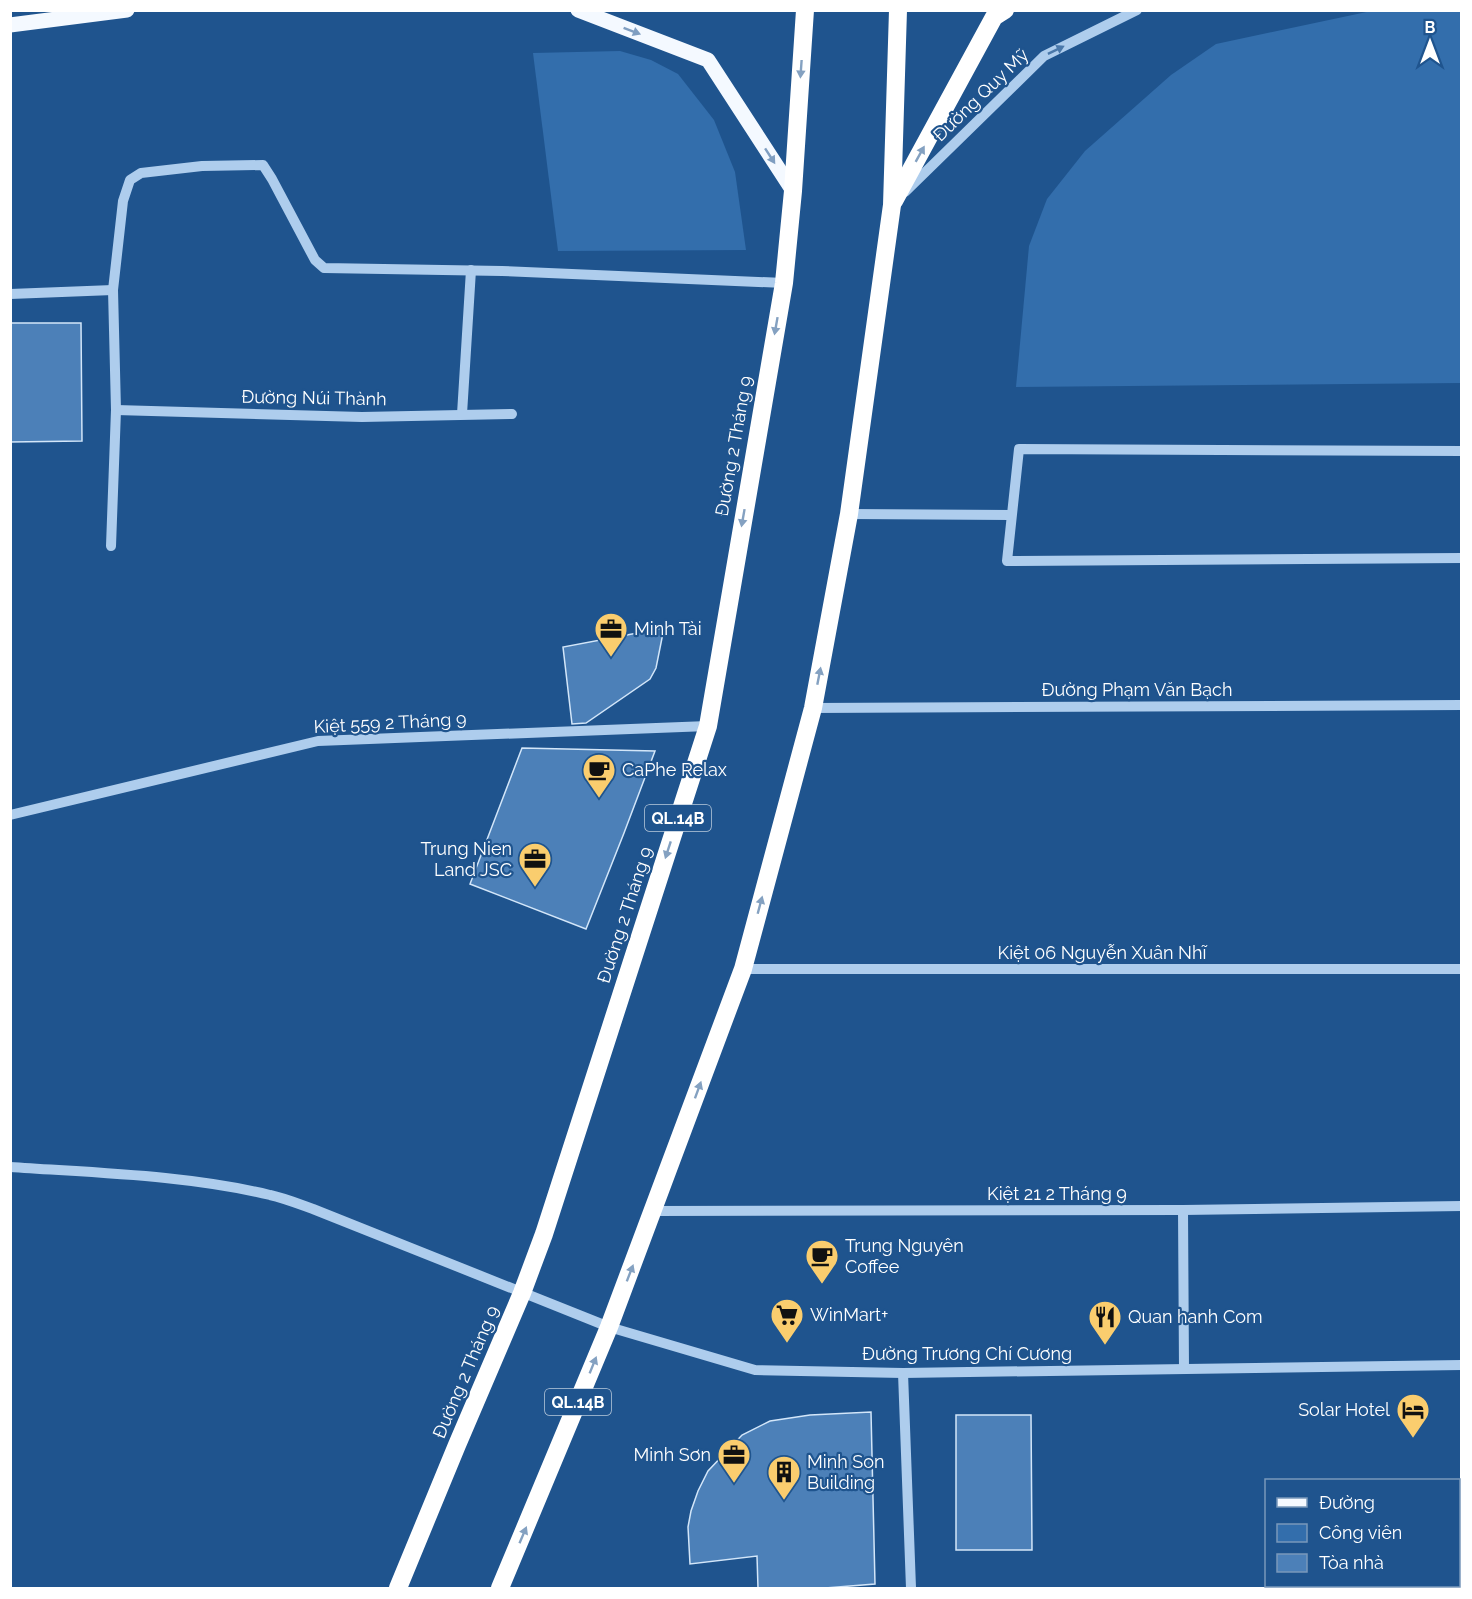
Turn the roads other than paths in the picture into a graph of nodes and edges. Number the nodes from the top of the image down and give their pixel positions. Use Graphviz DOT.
graph roads {
  1 [pos="127,10"];
  2 [pos="578,10"];
  3 [pos="805,10"];
  4 [pos="898,10"];
  5 [pos="1005,10"];
  6 [pos="1137,10"];
  7 [pos="10,25"];
  8 [pos="793,191"];
  9 [pos="892,205"];
  10 [pos="471,270"];
  11 [pos="784,283"];
  12 [pos="113,290"];
  13 [pos="10,294"];
  14 [pos="116,410"];
  15 [pos="462,414"];
  16 [pos="512,414"];
  17 [pos="1461,451"];
  18 [pos="849,514"];
  19 [pos="1011,515"];
  20 [pos="111,546"];
  21 [pos="1461,558"];
  22 [pos="1461,705"];
  23 [pos="813,708"];
  24 [pos="708,726"];
  25 [pos="10,815"];
  26 [pos="743,969"];
  27 [pos="1461,969"];
  28 [pos="10,1167"];
  29 [pos="1461,1206"];
  30 [pos="1184,1210"];
  31 [pos="653,1211"];
  32 [pos="522,1293"];
  33 [pos="609,1327"];
  34 [pos="1461,1365"];
  35 [pos="1184,1368"];
  36 [pos="903,1373"];
  37 [pos="398,1588"];
  38 [pos="500,1588"];
  39 [pos="911,1588"];
  1 -- 7 [label="main road"];
  2 -- 8 [label="main road, one-way"];
  3 -- 8 [label="highway, Đường 2 Tháng 9 / QL.14B, one-way"];
  4 -- 9 [label="highway, QL.14B"];
  9 -- 5 [label="highway, one-way"];
  9 -- 6 [label="street, Đường Quy Mỹ, one-way"];
  8 -- 11 [label="highway, Đường 2 Tháng 9 / QL.14B"];
  9 -- 18 [label="highway, QL.14B"];
  10 -- 11 [label="street"];
  10 -- 12 [label="street"];
  10 -- 15 [label="street"];
  11 -- 24 [label="highway, Đường 2 Tháng 9 / QL.14B, one-way"];
  12 -- 13 [label="street"];
  12 -- 14 [label="street"];
  14 -- 15 [label="street, Đường Núi Thành"];
  14 -- 20 [label="street"];
  15 -- 16 [label="street, Đường Núi Thành"];
  17 -- 19 [label="street"];
  18 -- 19 [label="street"];
  23 -- 18 [label="highway, QL.14B, one-way"];
  19 -- 21 [label="street"];
  22 -- 23 [label="street, Đường Phạm Văn Bạch"];
  26 -- 23 [label="highway, QL.14B, one-way"];
  24 -- 25 [label="street, Kiệt 559 2 Tháng 9"];
  24 -- 32 [label="highway, Đường 2 Tháng 9 / QL.14B, one-way"];
  26 -- 27 [label="street, Kiệt 06 Nguyễn Xuân Nhĩ"];
  31 -- 26 [label="highway, QL.14B, one-way"];
  28 -- 32 [label="street, Đường Trương Chí Cương"];
  29 -- 30 [label="street, Kiệt 21 2 Tháng 9"];
  30 -- 31 [label="street, Kiệt 21 2 Tháng 9"];
  30 -- 35 [label="street"];
  33 -- 31 [label="highway, QL.14B, one-way"];
  32 -- 33 [label="street, Đường Trương Chí Cương"];
  32 -- 37 [label="highway, Đường 2 Tháng 9 / QL.14B"];
  33 -- 36 [label="street, Đường Trương Chí Cương"];
  38 -- 33 [label="highway, QL.14B, one-way"];
  34 -- 35 [label="street, Đường Trương Chí Cương"];
  35 -- 36 [label="street, Đường Trương Chí Cương"];
  36 -- 39 [label="street"];
}
